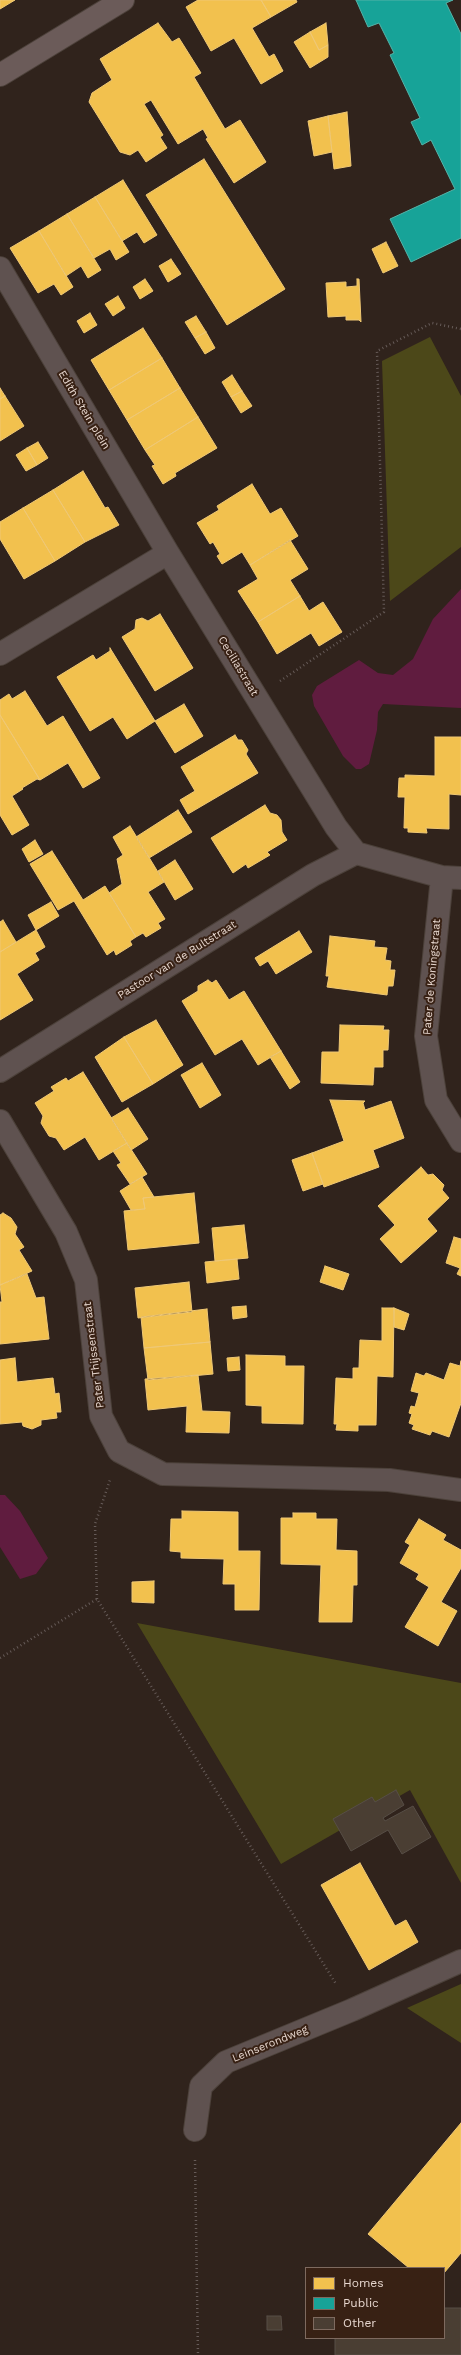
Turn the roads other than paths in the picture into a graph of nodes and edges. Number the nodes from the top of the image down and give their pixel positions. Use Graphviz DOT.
graph roads {
  1 [pos="123,0"];
  2 [pos="0,75"];
  3 [pos="0,268"];
  4 [pos="168,553"];
  5 [pos="0,654"];
  6 [pos="356,853"];
  7 [pos="451,878"];
  8 [pos="0,1071"];
  9 [pos="0,1121"];
  10 [pos="461,1140"];
  11 [pos="461,1490"];
  12 [pos="461,1961"];
  13 [pos="195,2130"];
  1 -- 2 [label="street"];
  3 -- 4 [label="street, Edith Stein plein"];
  4 -- 5 [label="street"];
  4 -- 6 [label="street, Ceciliastraat"];
  6 -- 7 [label="street"];
  6 -- 8 [label="street, Pastoor van de Bultstraat"];
  7 -- 10 [label="street, Pater de Koningstraat"];
  9 -- 11 [label="street, Pater Thijssenstraat"];
  12 -- 13 [label="street, Leinserondweg"];
}
